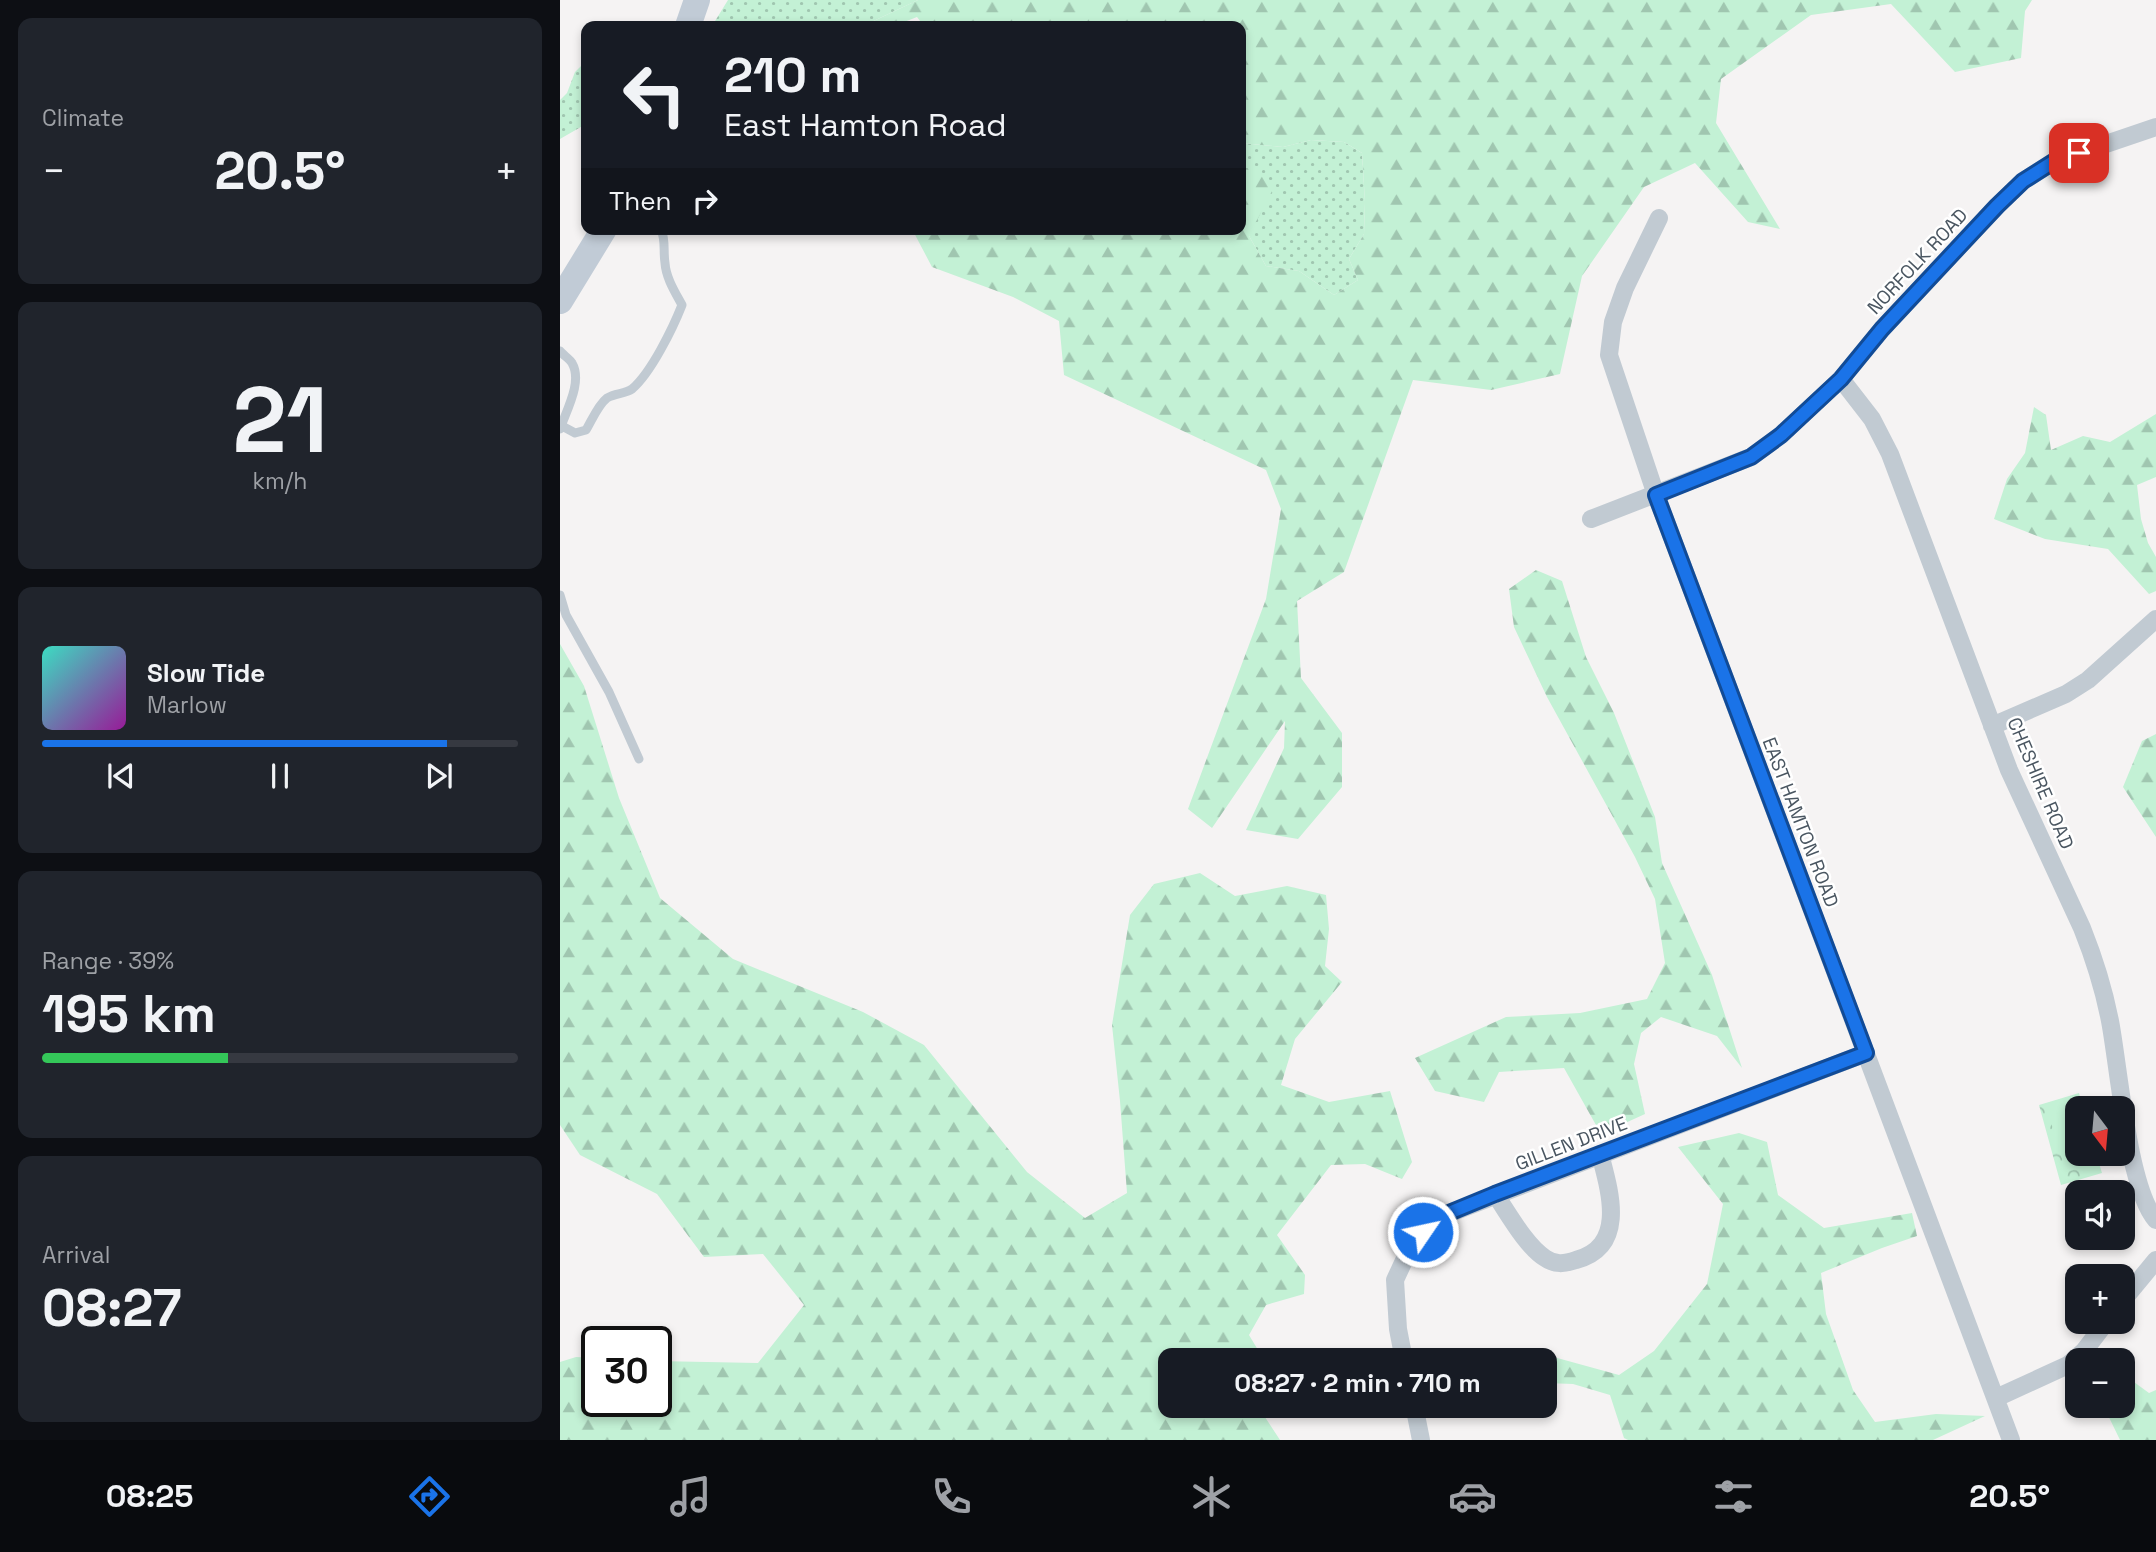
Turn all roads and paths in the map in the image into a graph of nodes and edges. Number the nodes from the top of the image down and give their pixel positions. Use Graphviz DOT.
graph roads {
  1 [pos="697,0"];
  2 [pos="690,21"];
  3 [pos="2156,127"];
  4 [pos="1659,218"];
  5 [pos="600,235"];
  6 [pos="664,235"];
  7 [pos="560,301"];
  8 [pos="560,351"];
  9 [pos="1841,379"];
  10 [pos="561,428"];
  11 [pos="1656,495"];
  12 [pos="1591,519"];
  13 [pos="560,595"];
  14 [pos="2156,619"];
  15 [pos="1992,726"];
  16 [pos="639,760"];
  17 [pos="1866,1053"];
  18 [pos="1600,1154"];
  19 [pos="1495,1194"];
  20 [pos="2156,1220"];
  21 [pos="2156,1260"];
  22 [pos="2135,1285"];
  23 [pos="2097,1334"];
  24 [pos="1402,1348"];
  25 [pos="1996,1398"];
  26 [pos="1417,1418"];
  27 [pos="1421,1440"];
  28 [pos="2011,1440"];
  1 -- 2 [label="street"];
  3 -- 9 [label="street, NORFOLK ROAD"];
  4 -- 11 [label="street, EAST HAMTON ROAD"];
  5 -- 7 [label="street"];
  6 -- 10 [label="lane"];
  8 -- 10 [label="lane"];
  9 -- 11 [label="street, NORFOLK ROAD"];
  9 -- 15 [label="street, CHESHIRE ROAD"];
  11 -- 12 [label="street, NORFOLK ROAD"];
  11 -- 17 [label="street, EAST HAMTON ROAD"];
  13 -- 16 [label="lane"];
  14 -- 15 [label="street"];
  15 -- 20 [label="street, CHESHIRE ROAD"];
  17 -- 18 [label="street, GILLEN DRIVE"];
  17 -- 25 [label="street, EAST HAMTON ROAD"];
  18 -- 19 [label="street, GILLEN DRIVE"];
  18 -- 19 [label="street"];
  19 -- 24 [label="street, GILLEN DRIVE"];
  21 -- 22 [label="street"];
  23 -- 25 [label="street"];
  25 -- 28 [label="street, EAST HAMTON ROAD"];
  26 -- 27 [label="street"];
}
